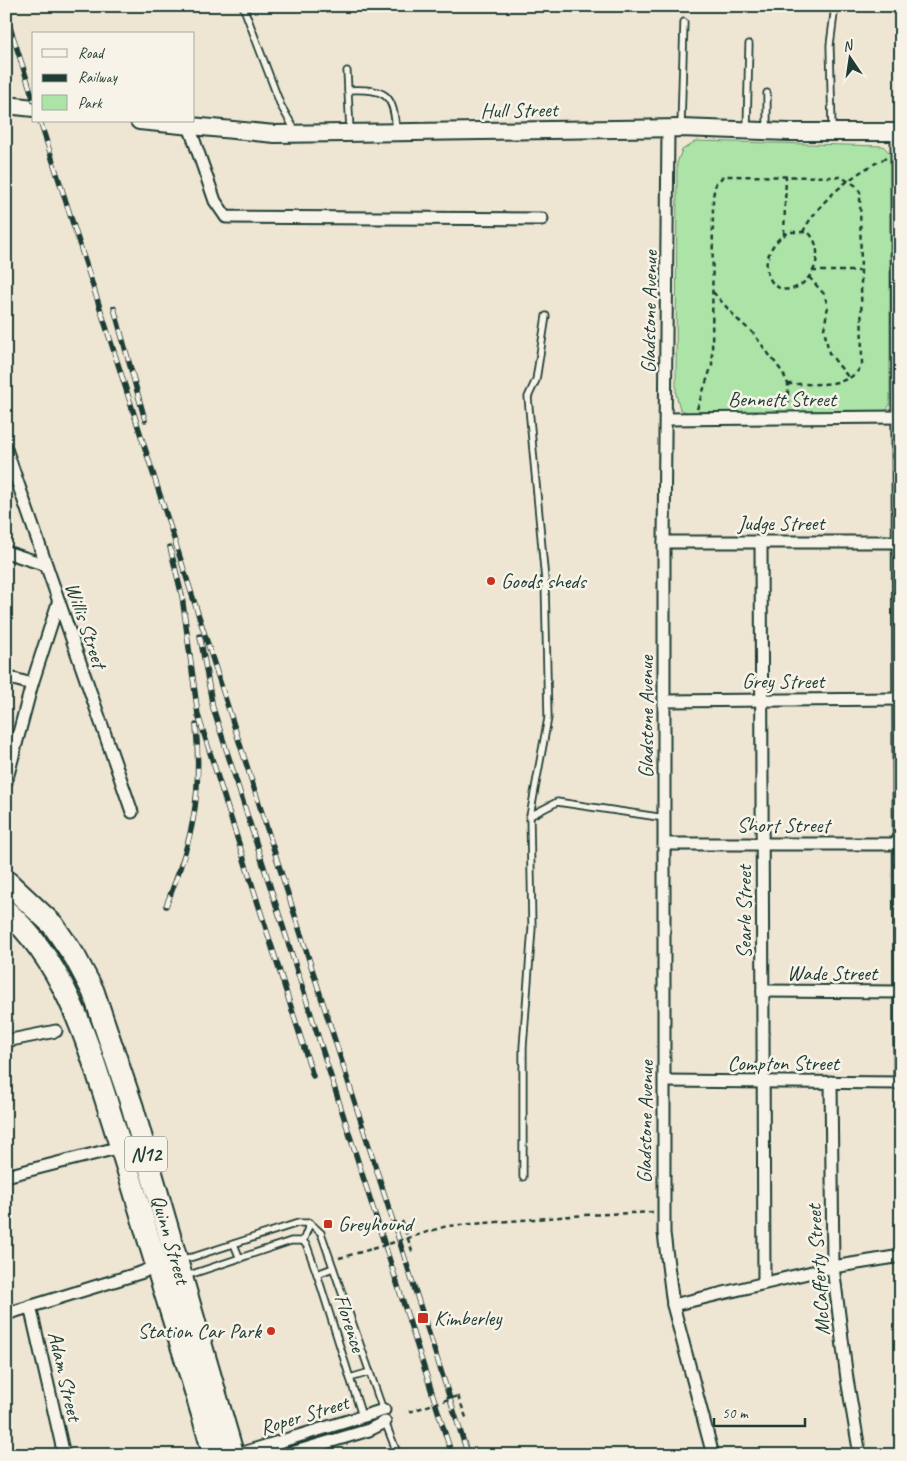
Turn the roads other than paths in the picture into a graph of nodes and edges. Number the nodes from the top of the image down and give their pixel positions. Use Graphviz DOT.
graph roads {
  1 [pos="243,6"];
  2 [pos="835,6"];
  3 [pos="684,22"];
  4 [pos="749,44"];
  5 [pos="347,71"];
  6 [pos="348,90"];
  7 [pos="768,93"];
  8 [pos="6,105"];
  9 [pos="32,108"];
  10 [pos="149,122"];
  11 [pos="189,126"];
  12 [pos="675,128"];
  13 [pos="746,130"];
  14 [pos="899,130"];
  15 [pos="767,131"];
  16 [pos="832,132"];
  17 [pos="396,133"];
  18 [pos="297,134"];
  19 [pos="350,134"];
  20 [pos="542,219"];
  21 [pos="899,311"];
  22 [pos="546,316"];
  23 [pos="898,417"];
  24 [pos="666,419"];
  25 [pos="6,449"];
  26 [pos="899,454"];
  27 [pos="664,542"];
  28 [pos="762,542"];
  29 [pos="898,542"];
  30 [pos="6,552"];
  31 [pos="46,565"];
  32 [pos="900,589"];
  33 [pos="58,603"];
  34 [pos="6,676"];
  35 [pos="32,684"];
  36 [pos="900,699"];
  37 [pos="762,700"];
  38 [pos="665,701"];
  39 [pos="6,782"];
  40 [pos="132,812"];
  41 [pos="530,816"];
  42 [pos="665,818"];
  43 [pos="666,844"];
  44 [pos="763,844"];
  45 [pos="899,844"];
  46 [pos="900,873"];
  47 [pos="6,881"];
  48 [pos="6,911"];
  49 [pos="763,992"];
  50 [pos="900,992"];
  51 [pos="56,1031"];
  52 [pos="6,1041"];
  53 [pos="665,1081"];
  54 [pos="763,1082"];
  55 [pos="831,1082"];
  56 [pos="901,1083"];
  57 [pos="121,1147"];
  58 [pos="6,1176"];
  59 [pos="524,1177"];
  60 [pos="310,1223"];
  61 [pos="303,1241"];
  62 [pos="234,1244"];
  63 [pos="901,1256"];
  64 [pos="240,1259"];
  65 [pos="833,1267"];
  66 [pos="333,1268"];
  67 [pos="164,1271"];
  68 [pos="317,1274"];
  69 [pos="764,1283"];
  70 [pos="673,1305"];
  71 [pos="30,1306"];
  72 [pos="6,1314"];
  73 [pos="370,1372"];
  74 [pos="350,1378"];
  75 [pos="362,1416"];
  76 [pos="384,1416"];
  77 [pos="298,1437"];
  78 [pos="302,1450"];
  79 [pos="64,1455"];
  80 [pos="214,1455"];
  81 [pos="235,1455"];
  82 [pos="285,1455"];
  83 [pos="398,1455"];
  84 [pos="713,1455"];
  85 [pos="860,1455"];
  1 -- 18 [label="lane"];
  2 -- 16 [label="lane"];
  3 -- 12 [label="lane"];
  4 -- 13 [label="lane"];
  5 -- 6 [label="lane"];
  6 -- 17 [label="lane"];
  6 -- 19 [label="lane"];
  7 -- 15 [label="lane"];
  8 -- 9 [label="street"];
  10 -- 11 [label="street, Hull Street"];
  11 -- 18 [label="street, Hull Street"];
  11 -- 20 [label="street"];
  12 -- 13 [label="street, Hull Street"];
  12 -- 17 [label="street, Hull Street"];
  12 -- 24 [label="street, Gladstone Avenue"];
  13 -- 15 [label="street, Hull Street"];
  14 -- 16 [label="street, Hull Street"];
  14 -- 21 [label="street"];
  15 -- 16 [label="street, Hull Street"];
  17 -- 19 [label="street, Hull Street"];
  18 -- 19 [label="street, Hull Street"];
  21 -- 23 [label="street"];
  22 -- 41 [label="lane"];
  23 -- 24 [label="street, Bennett Street"];
  23 -- 26 [label="street"];
  24 -- 27 [label="street, Gladstone Avenue"];
  25 -- 31 [label="street, Willis Street"];
  26 -- 29 [label="street"];
  27 -- 28 [label="street, Judge Street"];
  27 -- 38 [label="street, Gladstone Avenue"];
  28 -- 29 [label="street, Judge Street"];
  28 -- 37 [label="street, Searle Street"];
  29 -- 32 [label="street"];
  30 -- 31 [label="street"];
  31 -- 33 [label="street, Willis Street"];
  32 -- 36 [label="street"];
  33 -- 35 [label="street"];
  33 -- 40 [label="street, Willis Street"];
  34 -- 35 [label="street"];
  35 -- 39 [label="street"];
  36 -- 37 [label="street, Grey Street"];
  36 -- 45 [label="street"];
  37 -- 38 [label="street, Grey Street"];
  37 -- 44 [label="street, Searle Street"];
  38 -- 42 [label="street, Gladstone Avenue"];
  41 -- 42 [label="lane"];
  41 -- 59 [label="lane"];
  42 -- 43 [label="street, Gladstone Avenue"];
  43 -- 44 [label="street, Short Street"];
  43 -- 53 [label="street, Gladstone Avenue"];
  44 -- 45 [label="street, Short Street"];
  44 -- 49 [label="street, Searle Street"];
  45 -- 46 [label="street"];
  46 -- 50 [label="street"];
  47 -- 67 [label="highway, Quinn Street / N12"];
  48 -- 57 [label="highway, Quinn Street / N12"];
  49 -- 50 [label="street, Wade Street"];
  49 -- 54 [label="street, Searle Street"];
  50 -- 56 [label="street"];
  51 -- 52 [label="street"];
  53 -- 54 [label="street, Compton Street"];
  53 -- 70 [label="street, Gladstone Avenue"];
  54 -- 55 [label="street, Compton Street"];
  54 -- 69 [label="street, Searle Street"];
  55 -- 56 [label="street, Compton Street"];
  55 -- 65 [label="street, McCafferty Street"];
  57 -- 58 [label="street"];
  57 -- 67 [label="highway, Quinn Street / N12"];
  60 -- 61 [label="lane"];
  60 -- 62 [label="lane"];
  60 -- 66 [label="lane"];
  61 -- 64 [label="lane"];
  61 -- 68 [label="lane, Florence"];
  62 -- 64 [label="lane"];
  62 -- 67 [label="lane"];
  63 -- 65 [label="street"];
  64 -- 67 [label="lane"];
  65 -- 69 [label="street"];
  65 -- 85 [label="street, McCafferty Street"];
  66 -- 68 [label="lane"];
  66 -- 73 [label="lane"];
  67 -- 71 [label="street"];
  67 -- 80 [label="highway, Quinn Street / N12"];
  67 -- 81 [label="highway, Quinn Street / N12"];
  68 -- 74 [label="lane, Florence"];
  69 -- 70 [label="street"];
  70 -- 84 [label="street, Gladstone Avenue"];
  71 -- 72 [label="street"];
  71 -- 79 [label="street, Adam Street"];
  73 -- 74 [label="lane"];
  73 -- 76 [label="lane"];
  74 -- 75 [label="lane, Florence"];
  75 -- 76 [label="street, Roper Street"];
  75 -- 77 [label="street, Roper Street"];
  76 -- 78 [label="street, Roper Street"];
  76 -- 83 [label="lane"];
  77 -- 78 [label="lane"];
  77 -- 81 [label="street, Roper Street"];
  78 -- 82 [label="street, Roper Street"];
}
